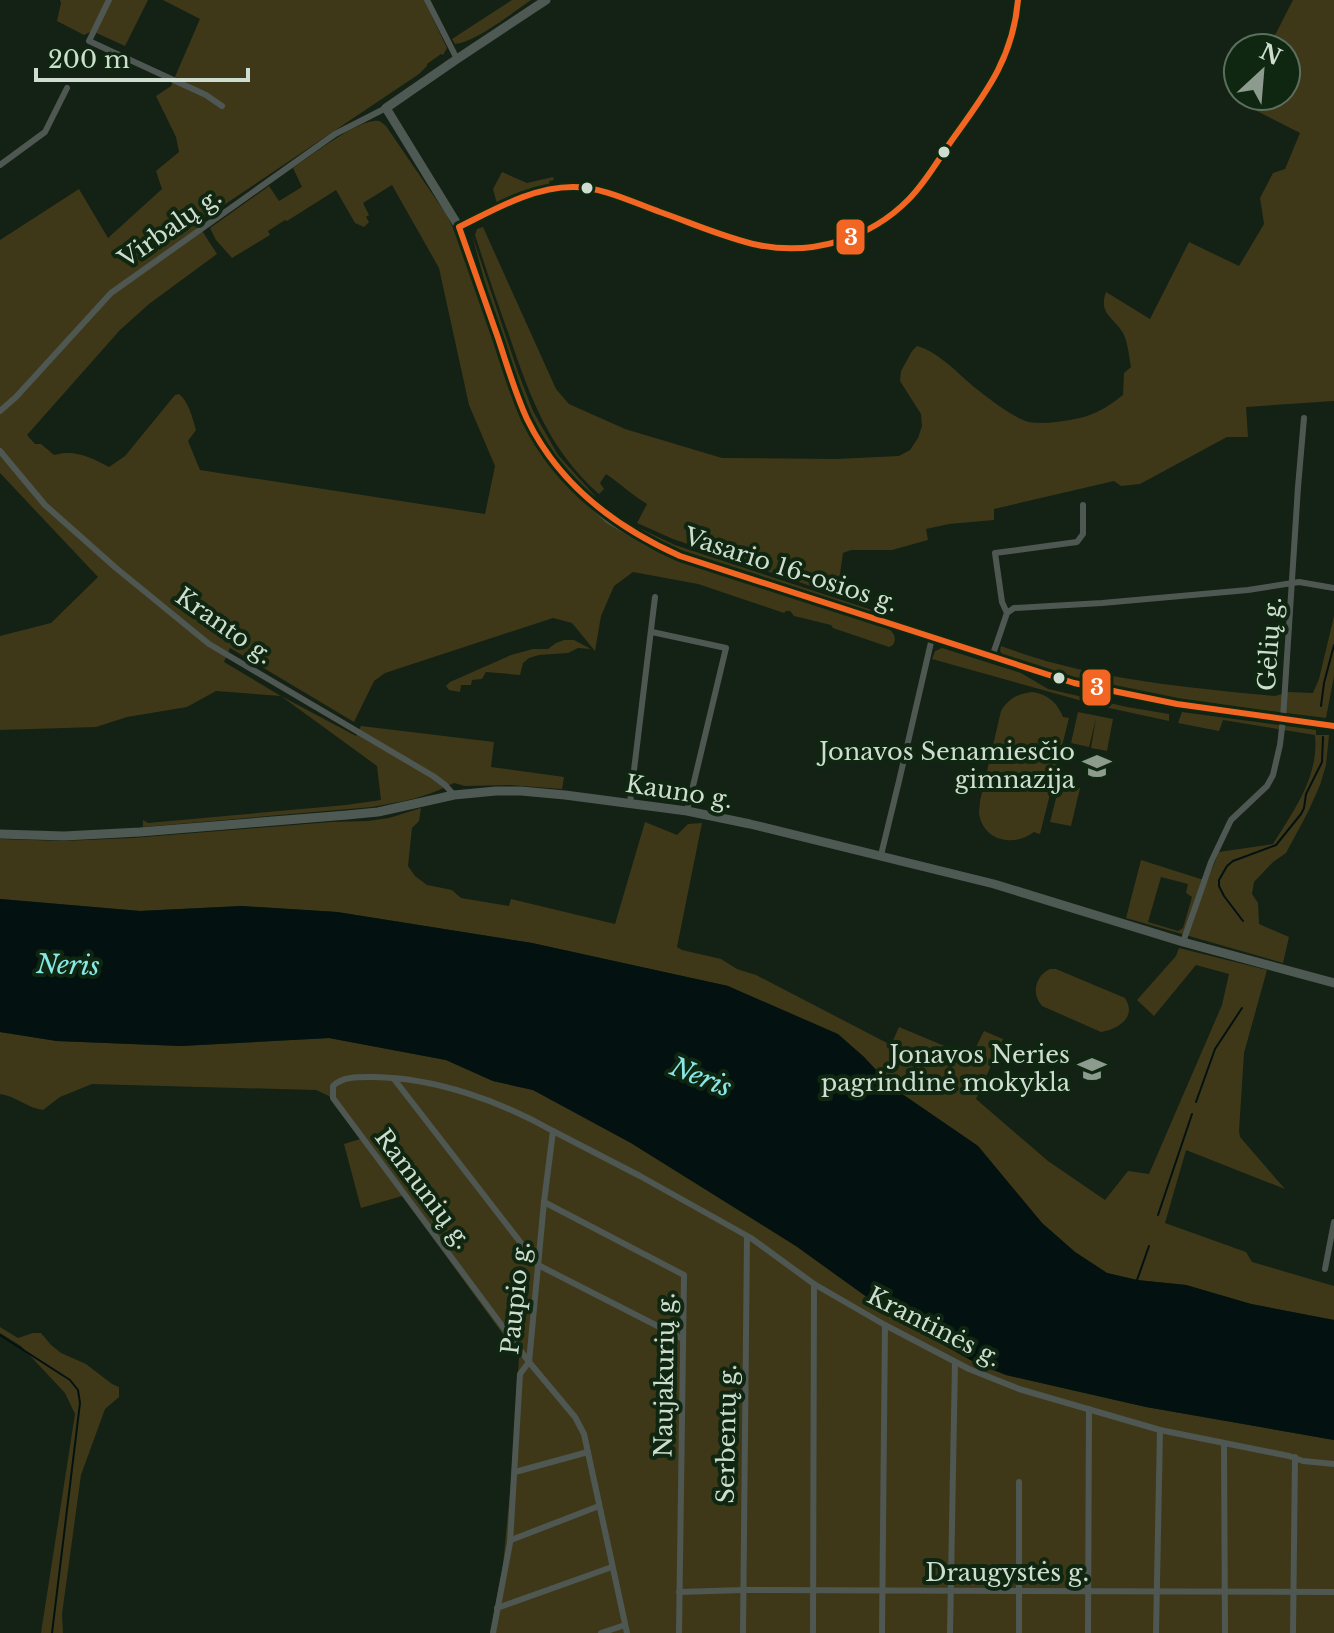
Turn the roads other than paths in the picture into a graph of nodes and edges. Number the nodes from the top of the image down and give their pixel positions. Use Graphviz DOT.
graph roads {
  1 [pos="109,0"];
  2 [pos="427,0"];
  3 [pos="546,0"];
  4 [pos="1018,0"];
  5 [pos="457,59"];
  6 [pos="67,88"];
  7 [pos="222,106"];
  8 [pos="386,108"];
  9 [pos="0,165"];
  10 [pos="459,227"];
  11 [pos="0,411"];
  12 [pos="1304,418"];
  13 [pos="0,451"];
  14 [pos="1083,505"];
  15 [pos="1291,583"];
  16 [pos="1334,588"];
  17 [pos="655,597"];
  18 [pos="1007,613"];
  19 [pos="652,632"];
  20 [pos="932,638"];
  21 [pos="992,657"];
  22 [pos="1283,719"];
  23 [pos="1334,726"];
  24 [pos="454,795"];
  25 [pos="630,803"];
  26 [pos="687,811"];
  27 [pos="0,834"];
  28 [pos="881,855"];
  29 [pos="1183,942"];
  30 [pos="1334,983"];
  31 [pos="394,1079"];
  32 [pos="553,1131"];
  33 [pos="544,1202"];
  34 [pos="1334,1222"];
  35 [pos="747,1236"];
  36 [pos="538,1265"];
  37 [pos="1325,1269"];
  38 [pos="814,1284"];
  39 [pos="885,1325"];
  40 [pos="683,1339"];
  41 [pos="529,1362"];
  42 [pos="955,1362"];
  43 [pos="1089,1409"];
  44 [pos="1160,1430"];
  45 [pos="1224,1444"];
  46 [pos="588,1452"];
  47 [pos="1295,1457"];
  48 [pos="1334,1464"];
  49 [pos="515,1472"];
  50 [pos="1019,1482"];
  51 [pos="599,1506"];
  52 [pos="511,1540"];
  53 [pos="612,1567"];
  54 [pos="743,1590"];
  55 [pos="813,1591"];
  56 [pos="883,1591"];
  57 [pos="951,1591"];
  58 [pos="1020,1591"];
  59 [pos="1088,1591"];
  60 [pos="1157,1591"];
  61 [pos="1226,1591"];
  62 [pos="679,1592"];
  63 [pos="1334,1592"];
  64 [pos="1293,1593"];
  65 [pos="497,1608"];
  66 [pos="625,1625"];
  67 [pos="493,1633"];
  68 [pos="601,1633"];
  69 [pos="627,1633"];
  70 [pos="679,1633"];
  71 [pos="743,1633"];
  72 [pos="813,1633"];
  73 [pos="882,1633"];
  74 [pos="950,1633"];
  75 [pos="1019,1633"];
  76 [pos="1088,1633"];
  77 [pos="1156,1633"];
  78 [pos="1225,1633"];
  79 [pos="1293,1633"];
  1 -- 7 [label="street"];
  2 -- 5 [label="street"];
  3 -- 5 [label="main road"];
  4 -- 10 [label="street"];
  5 -- 8 [label="main road"];
  6 -- 9 [label="street"];
  8 -- 10 [label="main road, Vasario 16-osios g."];
  8 -- 11 [label="street, Virbalų g."];
  10 -- 20 [label="main road, Vasario 16-osios g."];
  12 -- 15 [label="street, Gėlių g."];
  13 -- 24 [label="street, Kranto g."];
  14 -- 18 [label="street"];
  15 -- 16 [label="street"];
  15 -- 18 [label="street"];
  15 -- 22 [label="street, Gėlių g."];
  17 -- 19 [label="street"];
  18 -- 21 [label="street"];
  19 -- 25 [label="street"];
  19 -- 26 [label="street"];
  20 -- 21 [label="main road, Vasario 16-osios g."];
  20 -- 28 [label="street"];
  21 -- 22 [label="main road, Vasario 16-osios g."];
  22 -- 23 [label="main road, Vasario 16-osios g."];
  22 -- 29 [label="street, Gėlių g."];
  24 -- 25 [label="main road, Kauno g."];
  24 -- 27 [label="main road, Kauno g."];
  25 -- 26 [label="main road, Kauno g."];
  26 -- 28 [label="main road, Kauno g."];
  28 -- 29 [label="main road, Kauno g."];
  29 -- 30 [label="main road, Kauno g."];
  31 -- 32 [label="street"];
  31 -- 36 [label="street"];
  31 -- 41 [label="street, Ramunių g."];
  32 -- 33 [label="street, Paupio g."];
  32 -- 35 [label="street, Krantinės g."];
  33 -- 36 [label="street, Paupio g."];
  33 -- 40 [label="street, Naujakurių g."];
  34 -- 37 [label="street"];
  35 -- 38 [label="street, Krantinės g."];
  35 -- 54 [label="street, Serbentų g."];
  36 -- 40 [label="street"];
  36 -- 41 [label="street, Paupio g."];
  38 -- 39 [label="street, Krantinės g."];
  38 -- 55 [label="street"];
  39 -- 42 [label="street, Krantinės g."];
  39 -- 56 [label="street"];
  40 -- 62 [label="street, Naujakurių g."];
  41 -- 46 [label="street"];
  41 -- 49 [label="street, Paupio g."];
  42 -- 43 [label="street, Krantinės g."];
  42 -- 57 [label="street"];
  43 -- 44 [label="street, Krantinės g."];
  43 -- 59 [label="street"];
  44 -- 45 [label="street, Krantinės g."];
  44 -- 60 [label="street"];
  45 -- 47 [label="street, Krantinės g."];
  45 -- 61 [label="street"];
  46 -- 49 [label="street"];
  46 -- 51 [label="street"];
  47 -- 48 [label="street, Krantinės g."];
  47 -- 64 [label="street"];
  49 -- 52 [label="street, Paupio g."];
  50 -- 58 [label="street"];
  51 -- 52 [label="street"];
  51 -- 53 [label="street"];
  52 -- 65 [label="street, Paupio g."];
  53 -- 65 [label="street"];
  53 -- 66 [label="street"];
  54 -- 55 [label="street, Draugystės g."];
  54 -- 62 [label="street, Draugystės g."];
  54 -- 71 [label="street, Serbentų g."];
  55 -- 56 [label="street, Draugystės g."];
  55 -- 72 [label="street"];
  56 -- 57 [label="street, Draugystės g."];
  56 -- 73 [label="street"];
  57 -- 58 [label="street, Draugystės g."];
  57 -- 74 [label="street"];
  58 -- 59 [label="street, Draugystės g."];
  58 -- 75 [label="street"];
  59 -- 60 [label="street, Draugystės g."];
  59 -- 76 [label="street"];
  60 -- 61 [label="street, Draugystės g."];
  60 -- 77 [label="street"];
  61 -- 64 [label="street, Draugystės g."];
  61 -- 78 [label="street"];
  62 -- 70 [label="street, Naujakurių g."];
  63 -- 64 [label="street, Draugystės g."];
  64 -- 79 [label="street"];
  65 -- 67 [label="street, Paupio g."];
  66 -- 68 [label="street"];
  66 -- 69 [label="street"];
}
